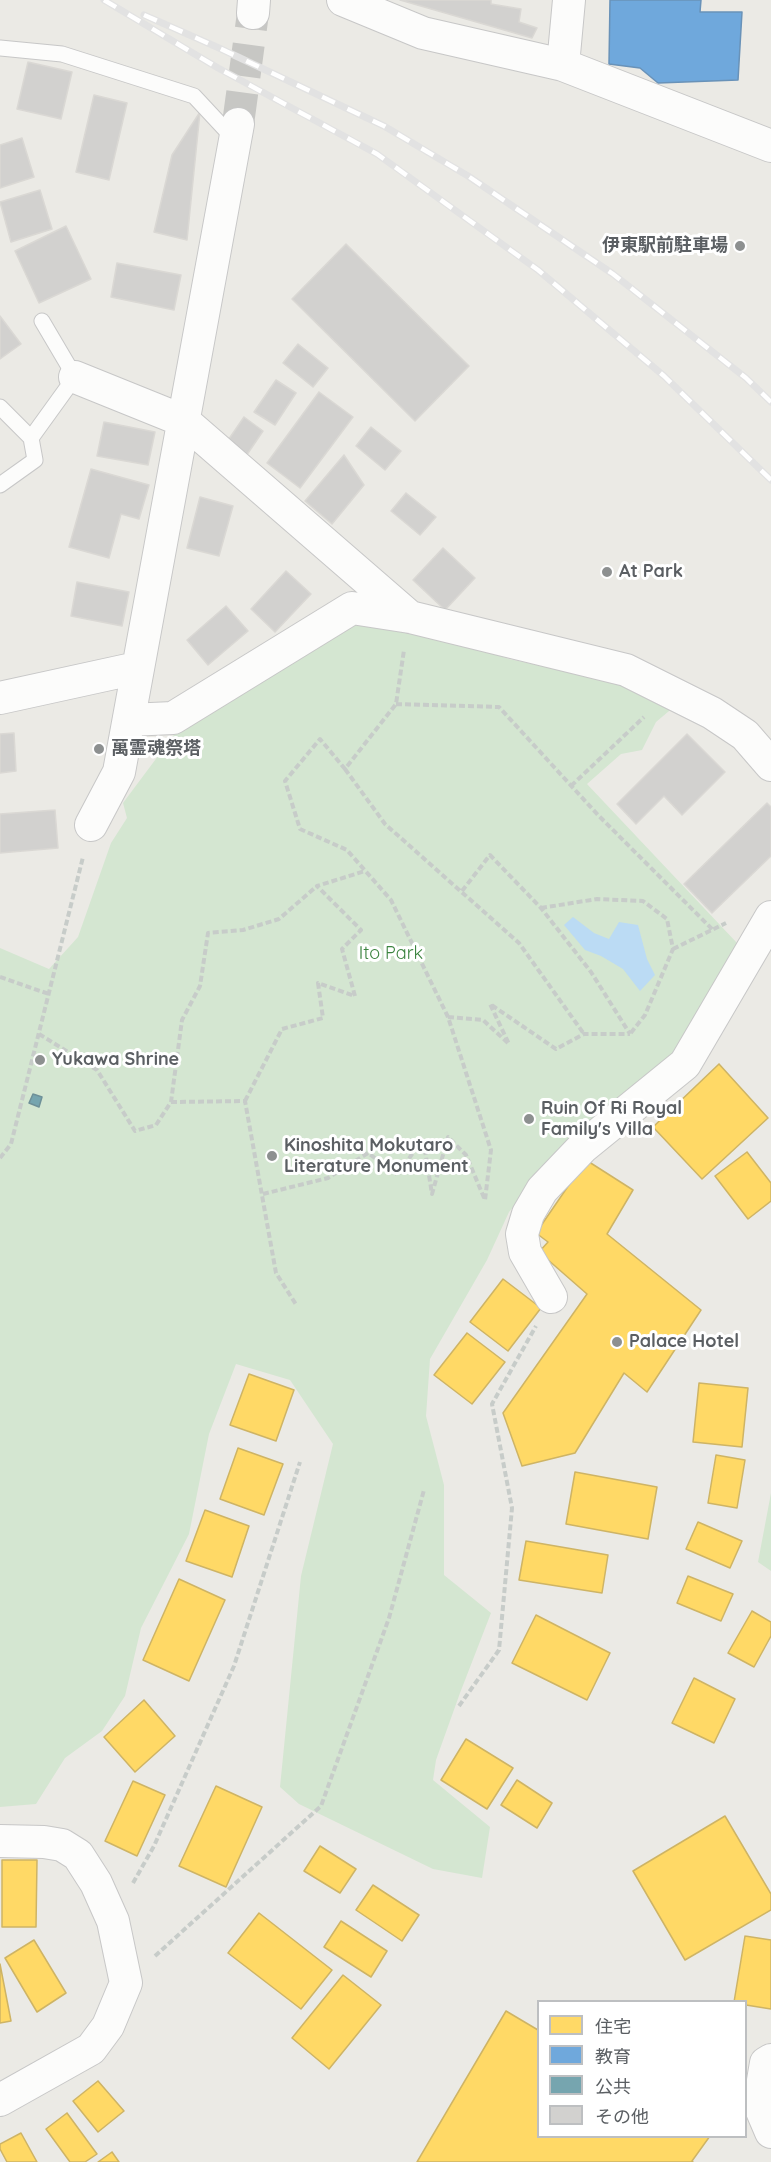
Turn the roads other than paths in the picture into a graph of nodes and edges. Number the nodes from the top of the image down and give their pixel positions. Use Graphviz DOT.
graph roads {
  1 [pos="343,0"];
  2 [pos="569,0"];
  3 [pos="0,48"];
  4 [pos="563,65"];
  5 [pos="237,132"];
  6 [pos="771,146"];
  7 [pos="42,321"];
  8 [pos="75,377"];
  9 [pos="0,407"];
  10 [pos="184,421"];
  11 [pos="31,438"];
  12 [pos="0,485"];
  13 [pos="410,616"];
  14 [pos="137,668"];
  15 [pos="0,698"];
  16 [pos="129,720"];
  17 [pos="771,765"];
  18 [pos="91,825"];
  19 [pos="767,923"];
  20 [pos="551,1297"];
  21 [pos="0,1841"];
  22 [pos="771,2060"];
  23 [pos="0,2100"];
  24 [pos="771,2132"];
  1 -- 4 [label="street"];
  2 -- 4 [label="street"];
  3 -- 5 [label="lane"];
  4 -- 6 [label="street"];
  5 -- 10 [label="street"];
  7 -- 8 [label="lane"];
  8 -- 10 [label="street"];
  8 -- 11 [label="lane"];
  9 -- 11 [label="lane"];
  10 -- 13 [label="street"];
  10 -- 14 [label="street"];
  11 -- 12 [label="lane"];
  13 -- 16 [label="street"];
  13 -- 17 [label="street"];
  14 -- 15 [label="street"];
  14 -- 16 [label="street"];
  16 -- 18 [label="street"];
  19 -- 20 [label="street"];
  21 -- 23 [label="street"];
  22 -- 24 [label="street"];
}
